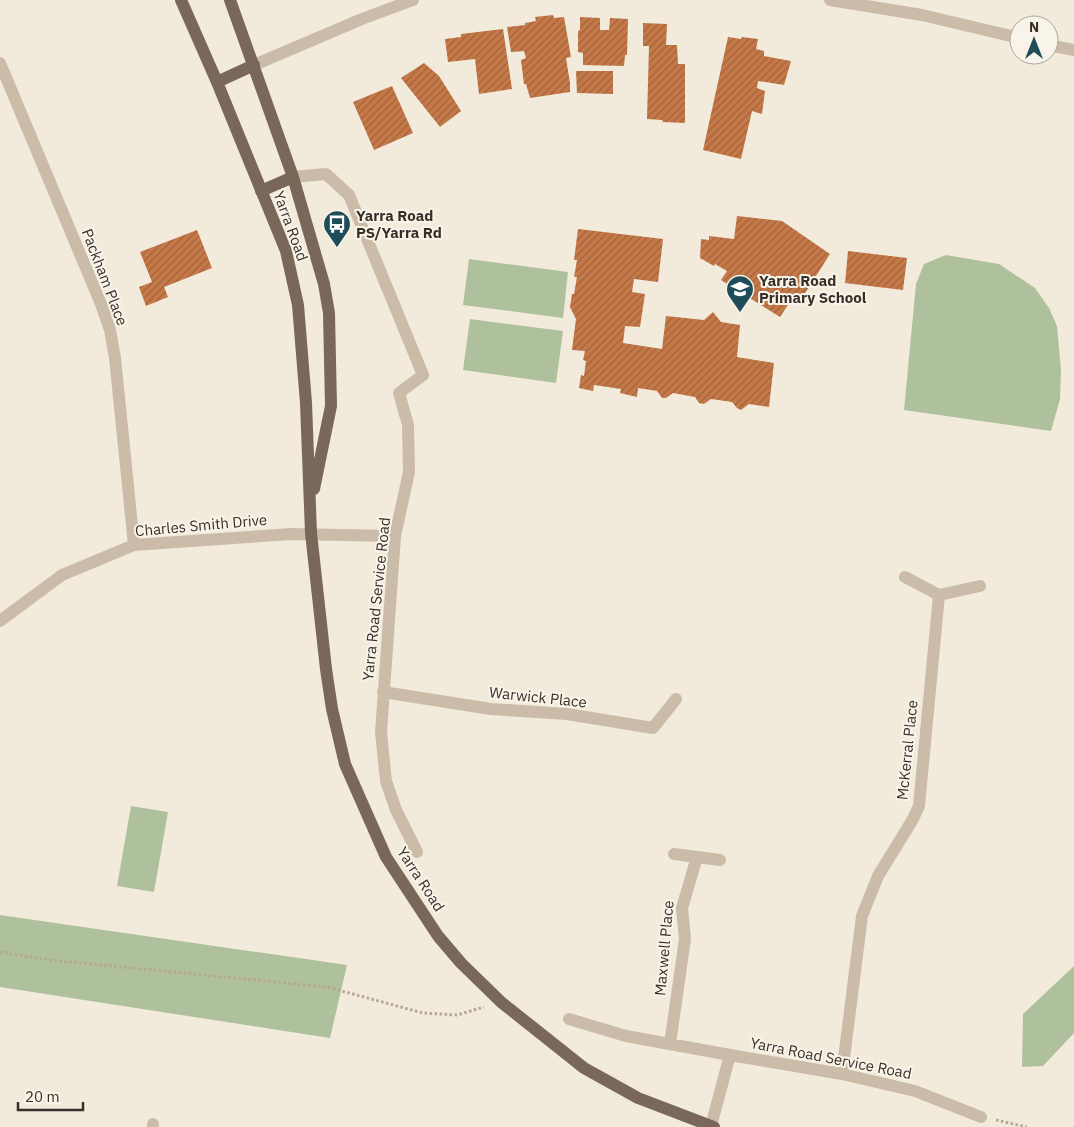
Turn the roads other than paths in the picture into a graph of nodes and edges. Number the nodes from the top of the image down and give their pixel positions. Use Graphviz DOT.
graph roads {
  1 [pos="182,0"];
  2 [pos="230,0"];
  3 [pos="413,0"];
  4 [pos="830,0"];
  5 [pos="1009,36"];
  6 [pos="1059,47"];
  7 [pos="1074,50"];
  8 [pos="0,63"];
  9 [pos="254,65"];
  10 [pos="217,82"];
  11 [pos="293,177"];
  12 [pos="262,191"];
  13 [pos="310,508"];
  14 [pos="312,533"];
  15 [pos="395,536"];
  16 [pos="134,545"];
  17 [pos="905,578"];
  18 [pos="980,586"];
  19 [pos="939,595"];
  20 [pos="0,621"];
  21 [pos="383,692"];
  22 [pos="676,699"];
  23 [pos="417,852"];
  24 [pos="674,854"];
  25 [pos="697,857"];
  26 [pos="720,860"];
  27 [pos="569,1019"];
  28 [pos="670,1044"];
  29 [pos="730,1055"];
  30 [pos="842,1074"];
  31 [pos="981,1117"];
  32 [pos="712,1126"];
  1 -- 10 [label="main road, Yarra Road"];
  2 -- 9 [label="main road, Yarra Road"];
  3 -- 9 [label="street"];
  4 -- 5 [label="street"];
  6 -- 7 [label="street"];
  8 -- 16 [label="street, Packham Place"];
  9 -- 10 [label="main road"];
  9 -- 11 [label="main road, Yarra Road"];
  10 -- 12 [label="main road, Yarra Road"];
  11 -- 12 [label="main road"];
  11 -- 13 [label="main road, Yarra Road"];
  11 -- 15 [label="street, Yarra Road Service Road"];
  12 -- 13 [label="main road, Yarra Road"];
  13 -- 14 [label="main road, Yarra Road"];
  14 -- 15 [label="street, Charles Smith Drive"];
  14 -- 16 [label="street, Charles Smith Drive"];
  14 -- 32 [label="main road, Yarra Road"];
  15 -- 21 [label="street, Yarra Road Service Road"];
  16 -- 20 [label="street, Charles Smith Drive"];
  17 -- 19 [label="street"];
  18 -- 19 [label="street"];
  19 -- 30 [label="street, McKerral Place"];
  21 -- 22 [label="street, Warwick Place"];
  21 -- 23 [label="street, Yarra Road Service Road"];
  24 -- 25 [label="street"];
  25 -- 26 [label="street"];
  25 -- 28 [label="street, Maxwell Place"];
  27 -- 28 [label="street, Yarra Road Service Road"];
  28 -- 29 [label="street, Yarra Road Service Road"];
  29 -- 30 [label="street, Yarra Road Service Road"];
  29 -- 32 [label="street, Yarra Road Service Road"];
  30 -- 31 [label="street, Yarra Road Service Road"];
}
